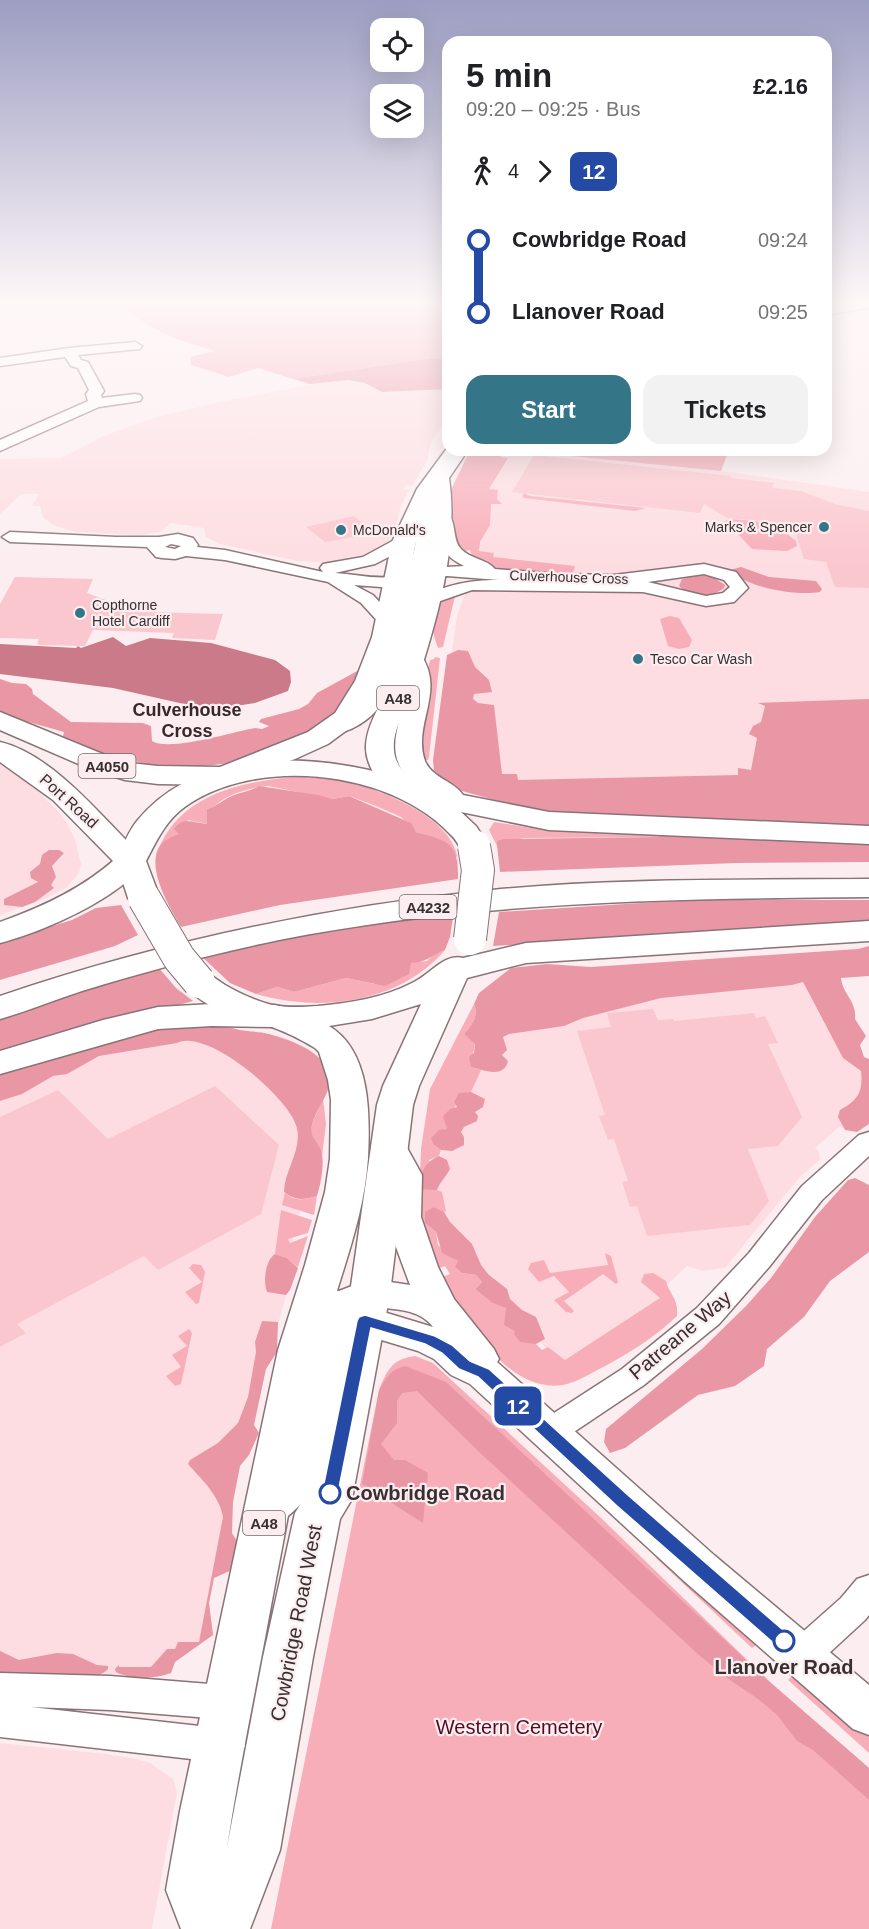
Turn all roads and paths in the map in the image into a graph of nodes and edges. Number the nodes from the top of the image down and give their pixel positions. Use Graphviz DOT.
graph roads {
  1 [pos="96,389"];
  2 [pos="135,398"];
  3 [pos="96,403"];
  4 [pos="0,446"];
  5 [pos="454,456"];
  6 [pos="440,485"];
  7 [pos="440,514"];
  8 [pos="3,533"];
  9 [pos="65,538"];
  10 [pos="404,542"];
  11 [pos="322,574"];
  12 [pos="415,580"];
  13 [pos="504,580"];
  14 [pos="670,583"];
  15 [pos="388,622"];
  16 [pos="411,660"];
  17 [pos="0,720"];
  18 [pos="328,731"];
  19 [pos="0,750"];
  20 [pos="223,776"];
  21 [pos="403,788"];
  22 [pos="469,805"];
  23 [pos="93,822"];
  24 [pos="869,835"];
  25 [pos="131,861"];
  26 [pos="869,871"];
  27 [pos="869,888"];
  28 [pos="90,891"];
  29 [pos="869,932"];
  30 [pos="0,933"];
  31 [pos="453,971"];
  32 [pos="0,987"];
  33 [pos="0,1008"];
  34 [pos="275,1016"];
  35 [pos="0,1063"];
  36 [pos="869,1141"];
  37 [pos="389,1145"];
  38 [pos="347,1305"];
  39 [pos="439,1307"];
  40 [pos="484,1373"];
  41 [pos="548,1433"];
  42 [pos="869,1590"];
  43 [pos="801,1656"];
  44 [pos="0,1689"];
  45 [pos="869,1714"];
  46 [pos="0,1720"];
  47 [pos="224,1724"];
  48 [pos="274,1729"];
  49 [pos="209,1929"];
  50 [pos="222,1929"];
  1 -- 3 [label="street"];
  2 -- 3 [label="street"];
  3 -- 4 [label="street"];
  5 -- 6 [label="main road, A48"];
  6 -- 7 [label="main road, A48"];
  6 -- 10 [label="main road, A48"];
  6 -- 12 [label="street"];
  7 -- 12 [label="main road, A48"];
  7 -- 13 [label="street, Culverhouse Cross"];
  8 -- 9 [label="street"];
  8 -- 9 [label="street"];
  9 -- 11 [label="street"];
  10 -- 11 [label="street"];
  10 -- 12 [label="main road, A48"];
  11 -- 12 [label="street"];
  11 -- 15 [label="street"];
  12 -- 13 [label="street, Culverhouse Cross"];
  12 -- 13 [label="street, Culverhouse Cross"];
  12 -- 15 [label="main road, A48"];
  12 -- 16 [label="main road, A48"];
  12 -- 18 [label="street"];
  13 -- 14 [label="street, Culverhouse Cross"];
  15 -- 18 [label="main road, A48"];
  16 -- 21 [label="main road, A48"];
  16 -- 22 [label="main road"];
  17 -- 20 [label="main road, A4050"];
  18 -- 20 [label="main road, A48"];
  19 -- 23 [label="main road, Port Road / A4050"];
  20 -- 21 [label="main road"];
  20 -- 25 [label="main road"];
  21 -- 22 [label="main road"];
  21 -- 31 [label="main road, Cowbridge Road West, bridge"];
  22 -- 24 [label="main road"];
  23 -- 25 [label="main road, Port Road / A4050"];
  23 -- 28 [label="main road"];
  25 -- 28 [label="main road"];
  25 -- 34 [label="main road, Cowbridge Road West, bridge"];
  26 -- 32 [label="main road, A4232"];
  27 -- 33 [label="main road, A4232"];
  28 -- 30 [label="main road"];
  29 -- 31 [label="main road"];
  31 -- 34 [label="main road"];
  31 -- 37 [label="main road, Cowbridge Road West / A48"];
  34 -- 35 [label="main road"];
  34 -- 38 [label="main road, Cowbridge Road West / A48"];
  36 -- 41 [label="street, Patreane Way"];
  37 -- 38 [label="main road, Cowbridge Road West / A48"];
  37 -- 39 [label="street"];
  38 -- 39 [label="street"];
  38 -- 40 [label="street"];
  38 -- 47 [label="main road, Cowbridge Road West / A48"];
  38 -- 48 [label="main road, Cowbridge Road West / A48"];
  39 -- 40 [label="street"];
  40 -- 41 [label="street"];
  41 -- 43 [label="street"];
  42 -- 43 [label="street"];
  43 -- 45 [label="street"];
  44 -- 47 [label="street"];
  46 -- 47 [label="street"];
  47 -- 48 [label="street"];
  47 -- 49 [label="main road, Cowbridge Road West / A48"];
  48 -- 50 [label="main road, Cowbridge Road West / A48"];
}
